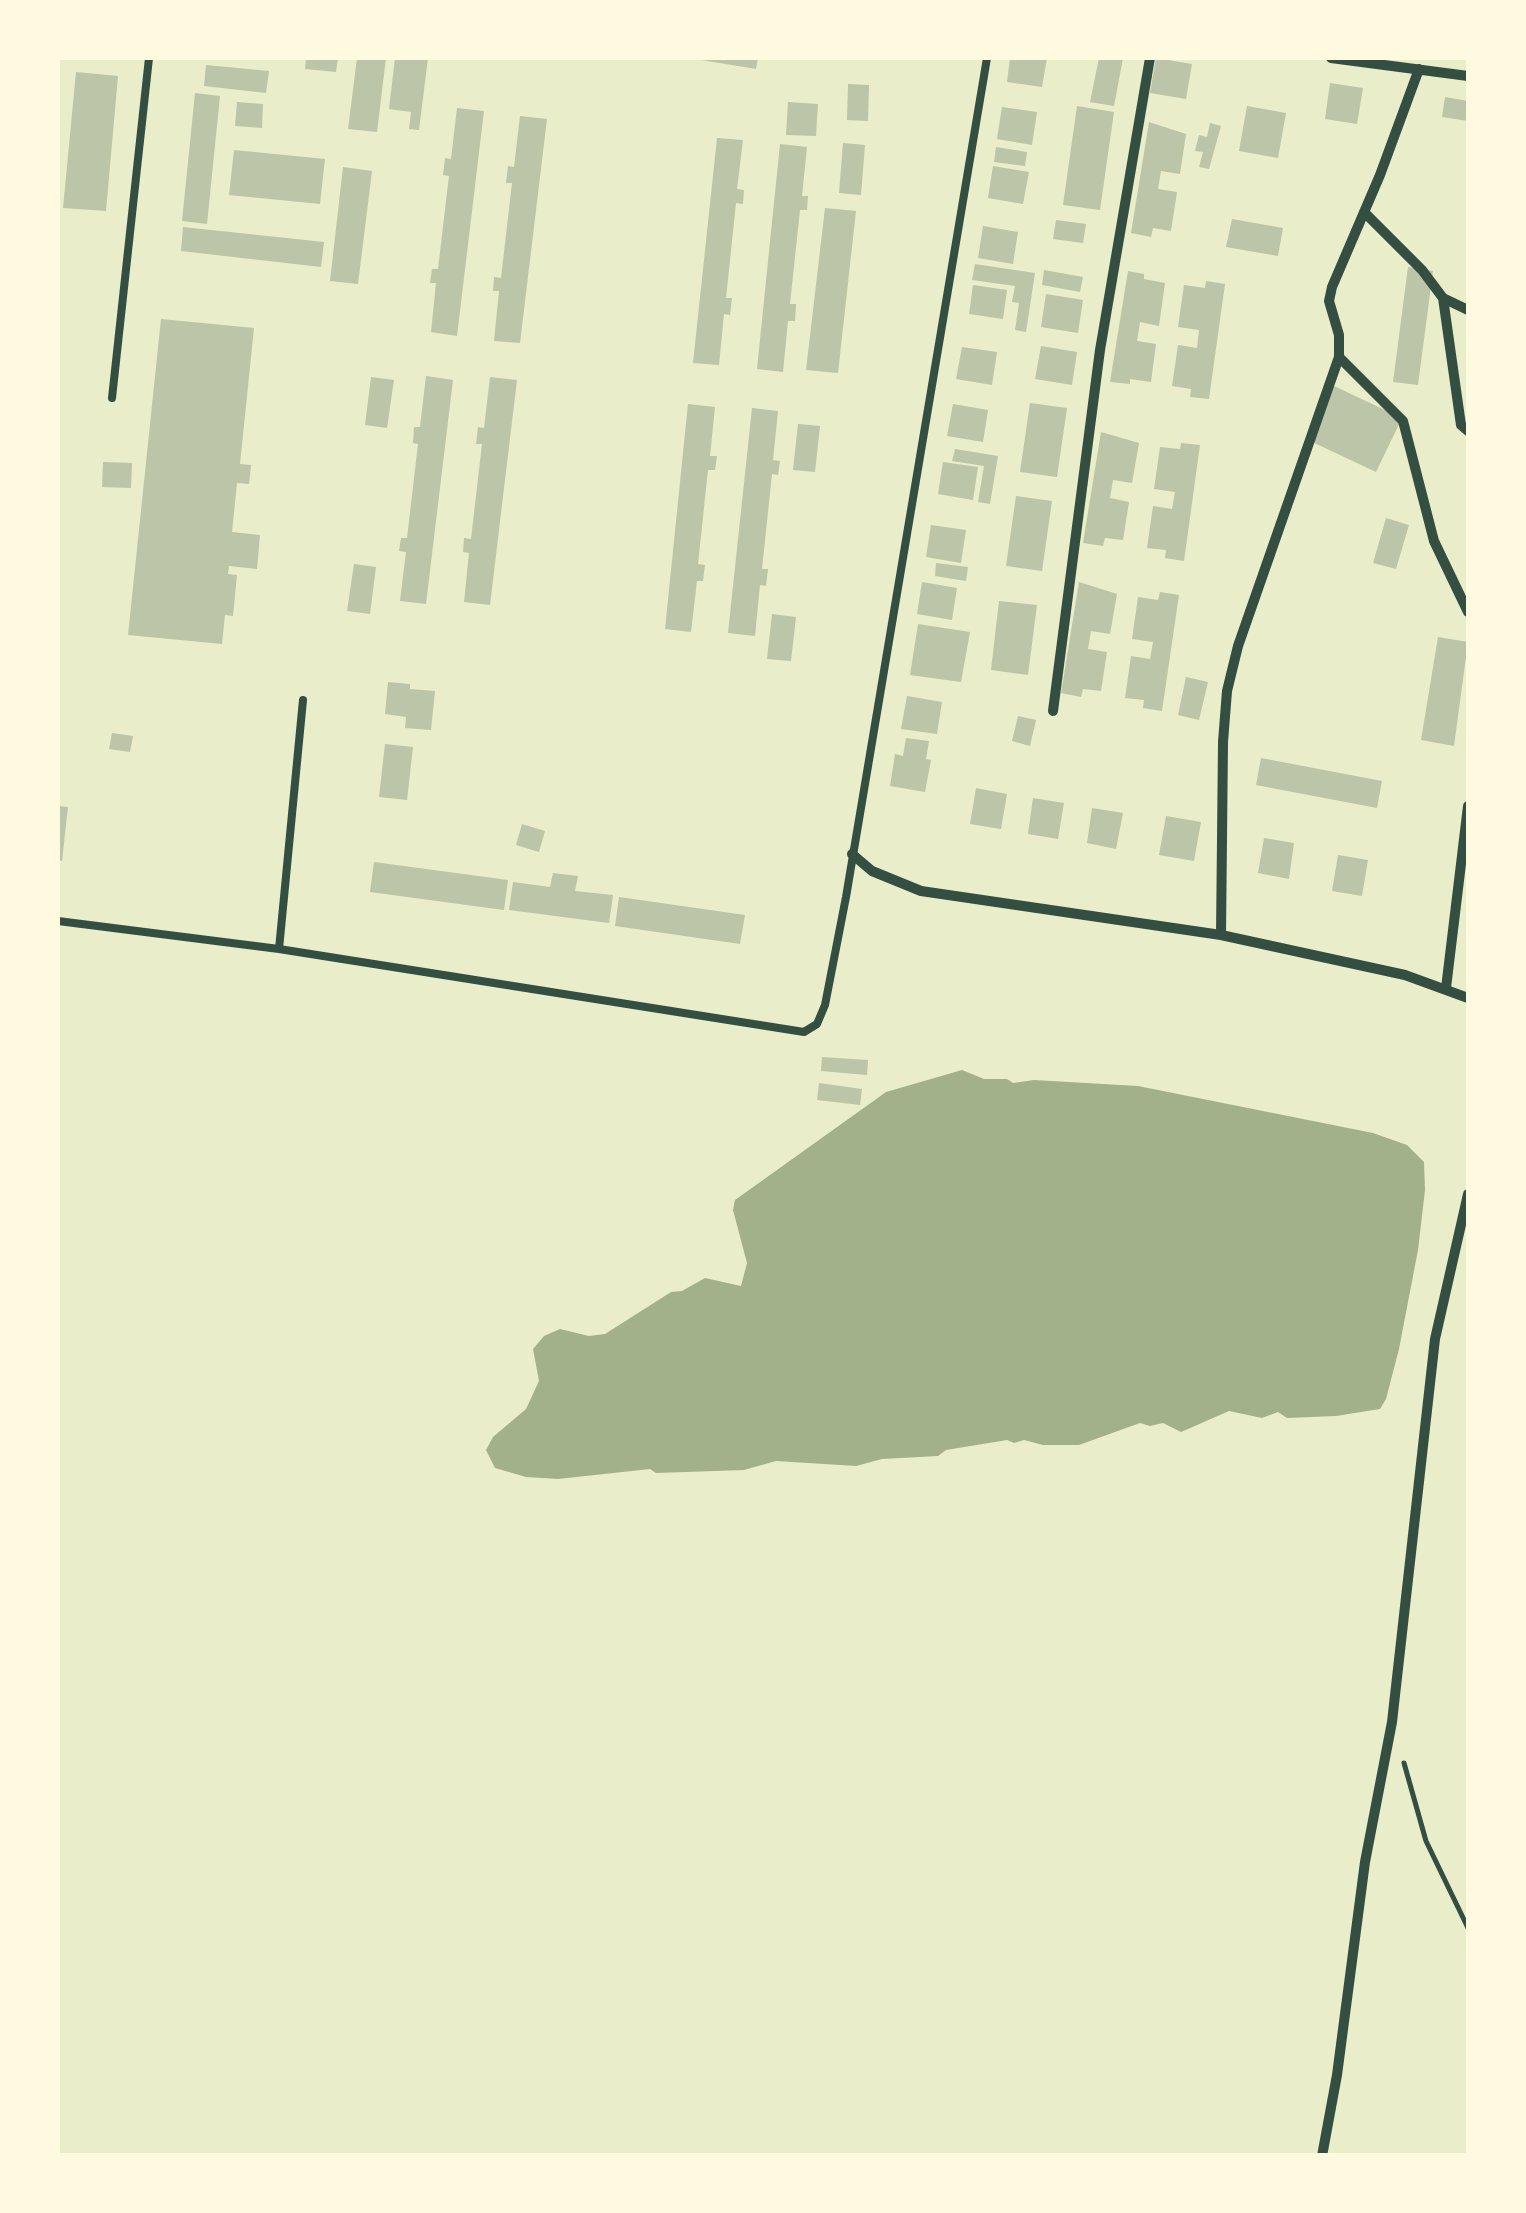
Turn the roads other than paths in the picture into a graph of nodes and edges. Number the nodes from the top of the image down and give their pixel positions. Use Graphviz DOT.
graph roads {
  1 [pos="149,58"];
  2 [pos="988,58"];
  3 [pos="1150,58"];
  4 [pos="1331,58"];
  5 [pos="1418,69"];
  6 [pos="1468,76"];
  7 [pos="1364,212"];
  8 [pos="1443,298"];
  9 [pos="1468,310"];
  10 [pos="1339,357"];
  11 [pos="112,398"];
  12 [pos="1468,431"];
  13 [pos="1468,612"];
  14 [pos="303,700"];
  15 [pos="1053,711"];
  16 [pos="1468,806"];
  17 [pos="852,854"];
  18 [pos="58,921"];
  19 [pos="1221,935"];
  20 [pos="279,950"];
  21 [pos="1446,988"];
  22 [pos="1468,998"];
  23 [pos="1468,1194"];
  24 [pos="1322,2156"];
  1 -- 11 [label="lane"];
  2 -- 17 [label="lane"];
  3 -- 15 [label="street"];
  4 -- 5 [label="street"];
  5 -- 6 [label="street"];
  5 -- 7 [label="street"];
  7 -- 8 [label="street"];
  7 -- 10 [label="street"];
  8 -- 9 [label="street"];
  8 -- 12 [label="street"];
  10 -- 13 [label="street"];
  10 -- 19 [label="street"];
  14 -- 20 [label="lane"];
  16 -- 21 [label="street"];
  17 -- 19 [label="street"];
  17 -- 20 [label="lane"];
  18 -- 20 [label="lane"];
  19 -- 21 [label="street"];
  21 -- 22 [label="street"];
  23 -- 24 [label="street"];
}
